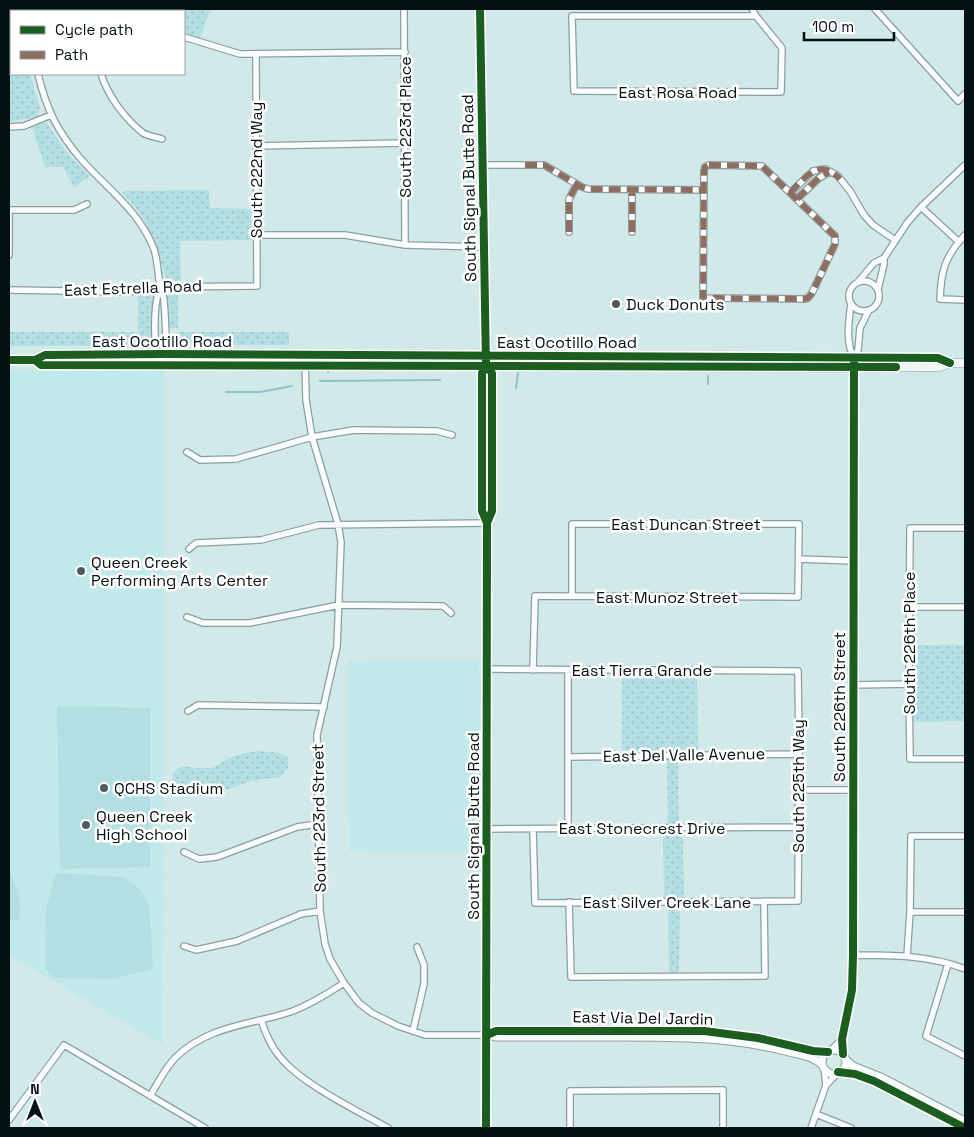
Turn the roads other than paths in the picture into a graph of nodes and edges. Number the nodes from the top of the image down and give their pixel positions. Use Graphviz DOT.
graph roads {
  1 [pos="404,9"];
  2 [pos="480,9"];
  3 [pos="639,9"];
  4 [pos="752,9"];
  5 [pos="875,9"];
  6 [pos="638,16"];
  7 [pos="756,16"];
  8 [pos="185,37"];
  9 [pos="404,52"];
  10 [pos="256,54"];
  11 [pos="38,75"];
  12 [pos="102,75"];
  13 [pos="965,94"];
  14 [pos="51,115"];
  15 [pos="9,128"];
  16 [pos="162,139"];
  17 [pos="405,143"];
  18 [pos="256,146"];
  19 [pos="482,165"];
  20 [pos="965,165"];
  21 [pos="829,172"];
  22 [pos="577,184"];
  23 [pos="632,189"];
  24 [pos="704,190"];
  25 [pos="790,193"];
  26 [pos="797,200"];
  27 [pos="86,204"];
  28 [pos="921,207"];
  29 [pos="9,210"];
  30 [pos="569,232"];
  31 [pos="632,232"];
  32 [pos="257,235"];
  33 [pos="965,235"];
  34 [pos="895,240"];
  35 [pos="959,242"];
  36 [pos="405,245"];
  37 [pos="484,247"];
  38 [pos="9,255"];
  39 [pos="884,258"];
  40 [pos="858,282"];
  41 [pos="257,286"];
  42 [pos="160,287"];
  43 [pos="878,289"];
  44 [pos="9,290"];
  45 [pos="965,300"];
  46 [pos="851,303"];
  47 [pos="869,310"];
  48 [pos="156,354"];
  49 [pos="165,354"];
  50 [pos="305,356"];
  51 [pos="486,356"];
  52 [pos="854,358"];
  53 [pos="9,360"];
  54 [pos="35,360"];
  55 [pos="950,363"];
  56 [pos="965,363"];
  57 [pos="160,365"];
  58 [pos="305,365"];
  59 [pos="486,366"];
  60 [pos="854,368"];
  61 [pos="452,435"];
  62 [pos="312,437"];
  63 [pos="188,452"];
  64 [pos="487,523"];
  65 [pos="338,524"];
  66 [pos="965,528"];
  67 [pos="189,549"];
  68 [pos="799,560"];
  69 [pos="853,561"];
  70 [pos="572,596"];
  71 [pos="339,606"];
  72 [pos="909,607"];
  73 [pos="965,607"];
  74 [pos="451,612"];
  75 [pos="187,617"];
  76 [pos="487,669"];
  77 [pos="533,670"];
  78 [pos="568,670"];
  79 [pos="798,671"];
  80 [pos="909,684"];
  81 [pos="853,685"];
  82 [pos="324,706"];
  83 [pos="188,711"];
  84 [pos="799,754"];
  85 [pos="568,756"];
  86 [pos="965,758"];
  87 [pos="798,790"];
  88 [pos="853,790"];
  89 [pos="318,824"];
  90 [pos="798,827"];
  91 [pos="486,829"];
  92 [pos="533,829"];
  93 [pos="568,829"];
  94 [pos="965,836"];
  95 [pos="184,852"];
  96 [pos="798,901"];
  97 [pos="569,902"];
  98 [pos="764,902"];
  99 [pos="320,912"];
  100 [pos="910,912"];
  101 [pos="965,912"];
  102 [pos="184,946"];
  103 [pos="417,947"];
  104 [pos="853,955"];
  105 [pos="907,956"];
  106 [pos="948,964"];
  107 [pos="965,969"];
  108 [pos="344,983"];
  109 [pos="261,1020"];
  110 [pos="412,1031"];
  111 [pos="486,1035"];
  112 [pos="842,1039"];
  113 [pos="829,1051"];
  114 [pos="844,1056"];
  115 [pos="965,1056"];
  116 [pos="824,1067"];
  117 [pos="838,1073"];
  118 [pos="826,1085"];
  119 [pos="150,1096"];
  120 [pos="816,1114"];
  121 [pos="9,1120"];
  122 [pos="965,1121"];
  123 [pos="205,1128"];
  124 [pos="388,1128"];
  125 [pos="486,1128"];
  126 [pos="570,1128"];
  127 [pos="723,1128"];
  128 [pos="811,1128"];
  129 [pos="851,1128"];
  130 [pos="965,1128"];
  1 -- 9 [label="street, South 223rd Place"];
  2 -- 19 [label="street, South Signal Butte Road"];
  3 -- 6 [label="street"];
  4 -- 7 [label="street"];
  5 -- 13 [label="street"];
  6 -- 7 [label="street"];
  6 -- 7 [label="street, East Rosa Road"];
  8 -- 10 [label="street"];
  9 -- 10 [label="street"];
  9 -- 17 [label="street, South 223rd Place"];
  10 -- 18 [label="street, South 222nd Way"];
  11 -- 14 [label="street"];
  12 -- 16 [label="street"];
  14 -- 15 [label="street"];
  14 -- 42 [label="street"];
  17 -- 18 [label="street"];
  17 -- 36 [label="street, South 223rd Place"];
  18 -- 32 [label="street, South 222nd Way"];
  19 -- 22 [label="street"];
  19 -- 37 [label="street, South Signal Butte Road"];
  20 -- 28 [label="street"];
  21 -- 25 [label="street"];
  21 -- 26 [label="street"];
  21 -- 34 [label="street"];
  22 -- 23 [label="street"];
  22 -- 30 [label="street"];
  23 -- 24 [label="street"];
  23 -- 31 [label="street"];
  24 -- 25 [label="street"];
  24 -- 26 [label="street"];
  25 -- 26 [label="street"];
  27 -- 29 [label="street"];
  28 -- 34 [label="street"];
  28 -- 35 [label="street"];
  29 -- 38 [label="street"];
  32 -- 36 [label="street"];
  32 -- 41 [label="street, South 222nd Way"];
  33 -- 35 [label="street"];
  34 -- 39 [label="street"];
  35 -- 45 [label="street"];
  36 -- 37 [label="street"];
  37 -- 51 [label="street, South Signal Butte Road"];
  39 -- 40 [label="street"];
  39 -- 43 [label="street"];
  40 -- 43 [label="street"];
  40 -- 46 [label="street"];
  41 -- 42 [label="street, East Estrella Road"];
  42 -- 44 [label="street, East Estrella Road"];
  42 -- 48 [label="street"];
  42 -- 49 [label="street"];
  43 -- 47 [label="street"];
  46 -- 47 [label="street"];
  46 -- 52 [label="street"];
  47 -- 52 [label="street"];
  48 -- 49 [label="main road, East Ocotillo Road"];
  48 -- 54 [label="main road, East Ocotillo Road"];
  48 -- 57 [label="street"];
  49 -- 50 [label="main road, East Ocotillo Road"];
  49 -- 57 [label="street"];
  50 -- 51 [label="main road, East Ocotillo Road"];
  50 -- 58 [label="street, South 223rd Street"];
  51 -- 52 [label="main road, East Ocotillo Road"];
  51 -- 59 [label="street, South Signal Butte Road"];
  52 -- 55 [label="main road, East Ocotillo Road"];
  52 -- 60 [label="street, South 226th Street"];
  53 -- 54 [label="main road, East Ocotillo Road"];
  54 -- 57 [label="main road, East Ocotillo Road"];
  55 -- 56 [label="main road, East Ocotillo Road"];
  55 -- 60 [label="main road, East Ocotillo Road"];
  57 -- 58 [label="main road, East Ocotillo Road"];
  58 -- 59 [label="main road, East Ocotillo Road"];
  58 -- 62 [label="street, South 223rd Street"];
  59 -- 60 [label="main road, East Ocotillo Road"];
  59 -- 64 [label="street, South Signal Butte Road"];
  59 -- 64 [label="street, South Signal Butte Road"];
  60 -- 69 [label="street, South 226th Street"];
  61 -- 62 [label="street"];
  62 -- 63 [label="street"];
  62 -- 65 [label="street, South 223rd Street"];
  64 -- 65 [label="street"];
  64 -- 76 [label="street, South Signal Butte Road"];
  65 -- 67 [label="street"];
  65 -- 71 [label="street, South 223rd Street"];
  66 -- 72 [label="street, South 226th Place"];
  68 -- 69 [label="street"];
  68 -- 70 [label="street, East Munoz Street"];
  68 -- 70 [label="street, East Duncan Street"];
  69 -- 81 [label="street, South 226th Street"];
  70 -- 77 [label="street, East Munoz Street"];
  71 -- 74 [label="street"];
  71 -- 75 [label="street"];
  71 -- 82 [label="street, South 223rd Street"];
  72 -- 73 [label="street"];
  72 -- 80 [label="street, South 226th Place"];
  76 -- 77 [label="street, East Tierra Grande"];
  76 -- 91 [label="street, South Signal Butte Road"];
  77 -- 78 [label="street, East Tierra Grande"];
  78 -- 79 [label="street, East Tierra Grande"];
  78 -- 85 [label="street"];
  79 -- 84 [label="street, South 225th Way"];
  80 -- 81 [label="street"];
  80 -- 86 [label="street, South 226th Place"];
  81 -- 88 [label="street, South 226th Street"];
  82 -- 83 [label="street"];
  82 -- 89 [label="street, South 223rd Street"];
  84 -- 85 [label="street, East Del Valle Avenue"];
  84 -- 87 [label="street, South 225th Way"];
  85 -- 93 [label="street"];
  87 -- 88 [label="street"];
  87 -- 90 [label="street, South 225th Way"];
  88 -- 104 [label="street, South 226th Street"];
  89 -- 95 [label="street"];
  89 -- 99 [label="street, South 223rd Street"];
  90 -- 93 [label="street, East Stonecrest Drive"];
  90 -- 96 [label="street, South 225th Way"];
  91 -- 92 [label="street, East Stonecrest Drive"];
  91 -- 111 [label="street, South Signal Butte Road"];
  92 -- 93 [label="street, East Stonecrest Drive"];
  92 -- 97 [label="street, East Silver Creek Lane"];
  94 -- 100 [label="street"];
  96 -- 98 [label="street, East Silver Creek Lane"];
  97 -- 98 [label="street, East Silver Creek Lane"];
  97 -- 98 [label="street"];
  99 -- 102 [label="street"];
  99 -- 108 [label="street, South 223rd Street"];
  100 -- 101 [label="street"];
  100 -- 105 [label="street"];
  103 -- 110 [label="street"];
  104 -- 105 [label="street"];
  104 -- 112 [label="street, South 226th Street"];
  105 -- 106 [label="street"];
  106 -- 107 [label="street"];
  106 -- 115 [label="street"];
  108 -- 109 [label="street"];
  108 -- 110 [label="street, East Via Del Jardin"];
  109 -- 119 [label="street"];
  109 -- 124 [label="street"];
  110 -- 111 [label="street, East Via Del Jardin"];
  111 -- 113 [label="street, East Via Del Jardin"];
  111 -- 116 [label="street, East Via Del Jardin"];
  111 -- 125 [label="street, South Signal Butte Road"];
  112 -- 113 [label="street"];
  112 -- 114 [label="street, South 226th Street"];
  113 -- 114 [label="street"];
  113 -- 116 [label="street"];
  114 -- 117 [label="street"];
  114 -- 122 [label="street"];
  116 -- 117 [label="street"];
  116 -- 118 [label="street"];
  117 -- 118 [label="street"];
  117 -- 130 [label="street"];
  118 -- 120 [label="street"];
  119 -- 121 [label="street"];
  119 -- 123 [label="street"];
  120 -- 128 [label="street"];
  120 -- 129 [label="street"];
  126 -- 127 [label="street"];
}
